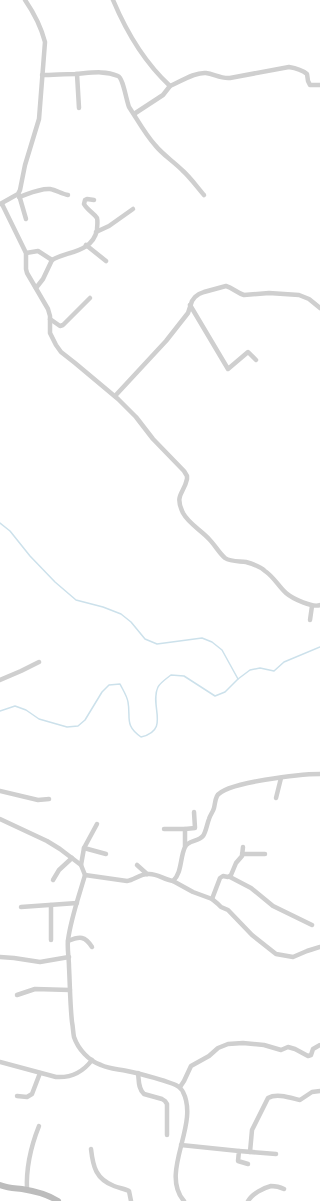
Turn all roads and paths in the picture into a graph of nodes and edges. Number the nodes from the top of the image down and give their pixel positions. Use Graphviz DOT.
graph roads {
  1 [pos="25,0"];
  2 [pos="113,0"];
  3 [pos="77,74"];
  4 [pos="42,75"];
  5 [pos="320,85"];
  6 [pos="170,86"];
  7 [pos="80,108"];
  8 [pos="134,114"];
  9 [pos="68,195"];
  10 [pos="204,195"];
  11 [pos="19,196"];
  12 [pos="94,200"];
  13 [pos="1,204"];
  14 [pos="133,208"];
  15 [pos="26,219"];
  16 [pos="96,232"];
  17 [pos="86,245"];
  18 [pos="26,253"];
  19 [pos="52,260"];
  20 [pos="106,261"];
  21 [pos="36,288"];
  22 [pos="90,298"];
  23 [pos="190,305"];
  24 [pos="320,308"];
  25 [pos="50,319"];
  26 [pos="256,360"];
  27 [pos="115,396"];
  28 [pos="320,605"];
  29 [pos="312,606"];
  30 [pos="310,620"];
  31 [pos="39,662"];
  32 [pos="0,680"];
  33 [pos="320,774"];
  34 [pos="281,778"];
  35 [pos="0,791"];
  36 [pos="276,798"];
  37 [pos="49,800"];
  38 [pos="194,812"];
  39 [pos="0,819"];
  40 [pos="97,824"];
  41 [pos="164,829"];
  42 [pos="185,829"];
  43 [pos="185,846"];
  44 [pos="243,847"];
  45 [pos="84,848"];
  46 [pos="106,854"];
  47 [pos="242,854"];
  48 [pos="265,854"];
  49 [pos="72,858"];
  50 [pos="81,865"];
  51 [pos="137,865"];
  52 [pos="147,874"];
  53 [pos="85,875"];
  54 [pos="230,876"];
  55 [pos="53,880"];
  56 [pos="173,880"];
  57 [pos="212,899"];
  58 [pos="77,903"];
  59 [pos="51,905"];
  60 [pos="21,907"];
  61 [pos="312,926"];
  62 [pos="51,940"];
  63 [pos="68,941"];
  64 [pos="92,947"];
  65 [pos="320,947"];
  66 [pos="0,957"];
  67 [pos="69,957"];
  68 [pos="70,990"];
  69 [pos="17,995"];
  70 [pos="320,1045"];
  71 [pos="92,1060"];
  72 [pos="0,1062"];
  73 [pos="40,1072"];
  74 [pos="138,1073"];
  75 [pos="180,1087"];
  76 [pos="320,1091"];
  77 [pos="17,1096"];
  78 [pos="39,1126"];
  79 [pos="168,1135"];
  80 [pos="181,1145"];
  81 [pos="91,1149"];
  82 [pos="239,1151"];
  83 [pos="250,1152"];
  84 [pos="276,1154"];
  85 [pos="248,1164"];
  86 [pos="0,1185"];
  87 [pos="284,1189"];
  88 [pos="27,1190"];
  89 [pos="58,1201"];
  90 [pos="131,1201"];
  91 [pos="184,1201"];
  92 [pos="248,1201"];
  1 -- 4 [label="street"];
  2 -- 6 [label="street"];
  3 -- 4 [label="street"];
  3 -- 7 [label="street"];
  3 -- 8 [label="street"];
  4 -- 11 [label="street"];
  5 -- 6 [label="street"];
  6 -- 8 [label="street"];
  8 -- 10 [label="street"];
  9 -- 11 [label="street"];
  11 -- 13 [label="street"];
  11 -- 15 [label="street"];
  12 -- 16 [label="street"];
  13 -- 18 [label="street"];
  14 -- 16 [label="street"];
  16 -- 17 [label="street"];
  17 -- 19 [label="street"];
  17 -- 20 [label="street"];
  18 -- 19 [label="street"];
  18 -- 21 [label="street"];
  19 -- 21 [label="street"];
  21 -- 25 [label="street"];
  22 -- 25 [label="street"];
  23 -- 24 [label="street"];
  23 -- 26 [label="street"];
  23 -- 27 [label="street"];
  25 -- 27 [label="street"];
  27 -- 29 [label="street"];
  28 -- 29 [label="street"];
  29 -- 30 [label="street"];
  31 -- 32 [label="street"];
  33 -- 34 [label="street"];
  34 -- 36 [label="street"];
  34 -- 43 [label="street"];
  35 -- 37 [label="street"];
  38 -- 42 [label="street"];
  39 -- 49 [label="street"];
  40 -- 45 [label="street"];
  41 -- 42 [label="street"];
  42 -- 43 [label="street"];
  43 -- 56 [label="street"];
  44 -- 47 [label="street"];
  45 -- 46 [label="street"];
  45 -- 50 [label="street"];
  47 -- 48 [label="street"];
  47 -- 54 [label="street"];
  49 -- 50 [label="street"];
  49 -- 55 [label="street"];
  50 -- 53 [label="street"];
  51 -- 52 [label="street"];
  52 -- 53 [label="street"];
  52 -- 56 [label="street"];
  53 -- 58 [label="street"];
  54 -- 57 [label="street"];
  54 -- 61 [label="street"];
  56 -- 57 [label="street"];
  57 -- 65 [label="street"];
  58 -- 59 [label="street"];
  58 -- 63 [label="street"];
  59 -- 60 [label="street"];
  59 -- 62 [label="street"];
  63 -- 64 [label="street"];
  63 -- 67 [label="street"];
  66 -- 67 [label="street"];
  67 -- 68 [label="street"];
  68 -- 69 [label="street"];
  68 -- 71 [label="street"];
  70 -- 75 [label="street"];
  71 -- 73 [label="street"];
  71 -- 74 [label="street"];
  72 -- 73 [label="street"];
  73 -- 77 [label="street"];
  74 -- 75 [label="street"];
  74 -- 79 [label="street"];
  75 -- 80 [label="street"];
  76 -- 83 [label="street"];
  78 -- 88 [label="street"];
  80 -- 82 [label="street"];
  80 -- 91 [label="street"];
  81 -- 90 [label="street"];
  82 -- 83 [label="street"];
  82 -- 85 [label="street"];
  83 -- 84 [label="street"];
  86 -- 88 [label="main road"];
  87 -- 92 [label="street"];
  88 -- 89 [label="main road"];
}
